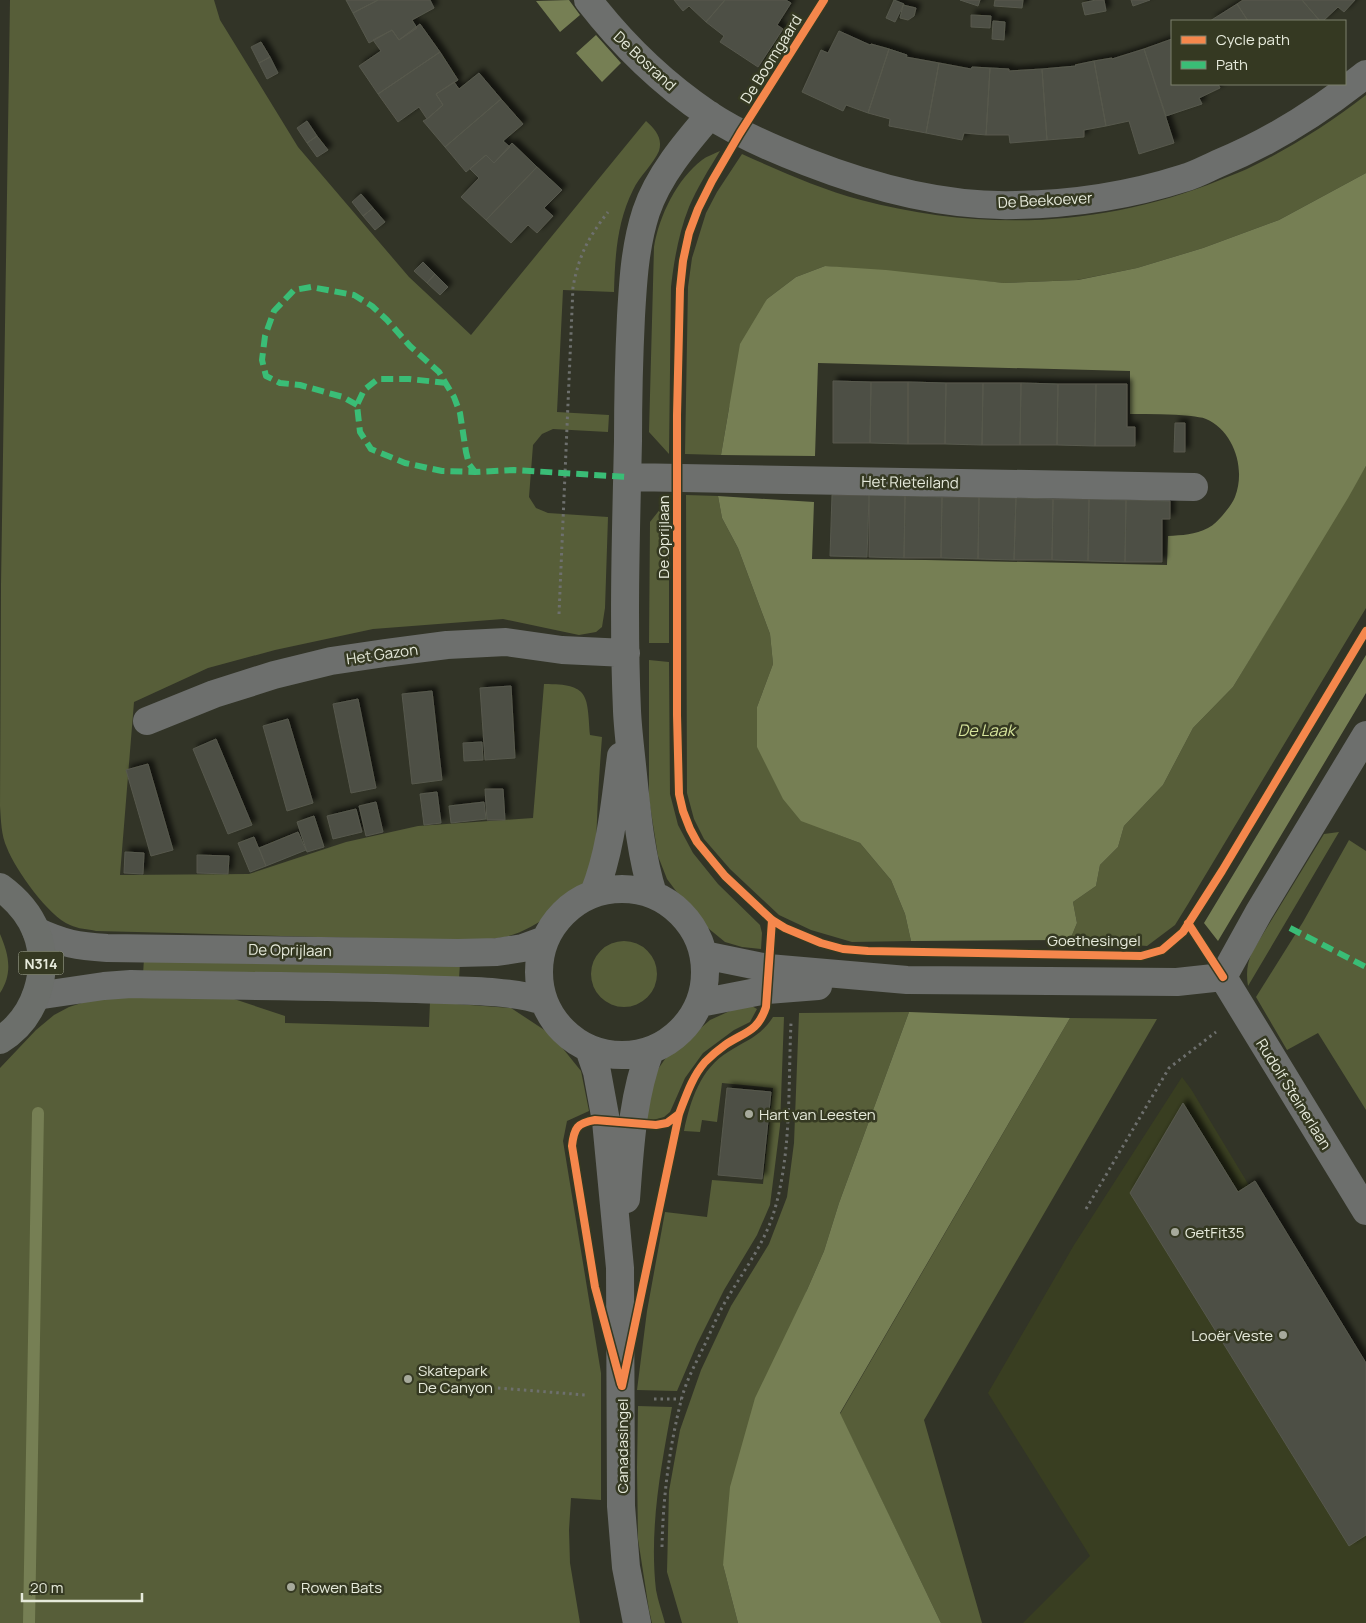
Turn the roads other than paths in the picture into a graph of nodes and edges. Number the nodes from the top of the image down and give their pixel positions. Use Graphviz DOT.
graph roads {
  1 [pos="588,0"];
  2 [pos="1366,74"];
  3 [pos="710,115"];
  4 [pos="627,477"];
  5 [pos="1194,487"];
  6 [pos="626,653"];
  7 [pos="627,712"];
  8 [pos="147,721"];
  9 [pos="1366,735"];
  10 [pos="0,887"];
  11 [pos="594,893"];
  12 [pos="653,894"];
  13 [pos="36,931"];
  14 [pos="545,940"];
  15 [pos="704,955"];
  16 [pos="1223,977"];
  17 [pos="907,980"];
  18 [pos="36,996"];
  19 [pos="544,1001"];
  20 [pos="700,1003"];
  21 [pos="0,1040"];
  22 [pos="589,1049"];
  23 [pos="650,1051"];
  24 [pos="1366,1211"];
  25 [pos="620,1268"];
  26 [pos="637,1623"];
  1 -- 3 [label="street, De Bosrand"];
  2 -- 3 [label="street, De Beekoever"];
  3 -- 4 [label="street"];
  4 -- 5 [label="street, Het Rieteiland"];
  4 -- 6 [label="street"];
  6 -- 7 [label="street"];
  6 -- 8 [label="street, Het Gazon"];
  7 -- 11 [label="street"];
  7 -- 12 [label="street"];
  9 -- 16 [label="street"];
  10 -- 13 [label="main road, N314"];
  11 -- 12 [label="street"];
  11 -- 14 [label="street"];
  12 -- 15 [label="street"];
  13 -- 14 [label="street, De Oprijlaan"];
  13 -- 18 [label="main road, N314"];
  14 -- 19 [label="street"];
  15 -- 17 [label="street"];
  15 -- 20 [label="street"];
  16 -- 17 [label="street"];
  16 -- 24 [label="street, Rudolf Steinerlaan"];
  17 -- 20 [label="street"];
  18 -- 19 [label="street"];
  18 -- 21 [label="main road, N314"];
  19 -- 22 [label="street"];
  20 -- 23 [label="street"];
  22 -- 23 [label="street"];
  22 -- 25 [label="street, Canadasingel"];
  23 -- 25 [label="street, Canadasingel"];
  25 -- 26 [label="street, Canadasingel"];
}
